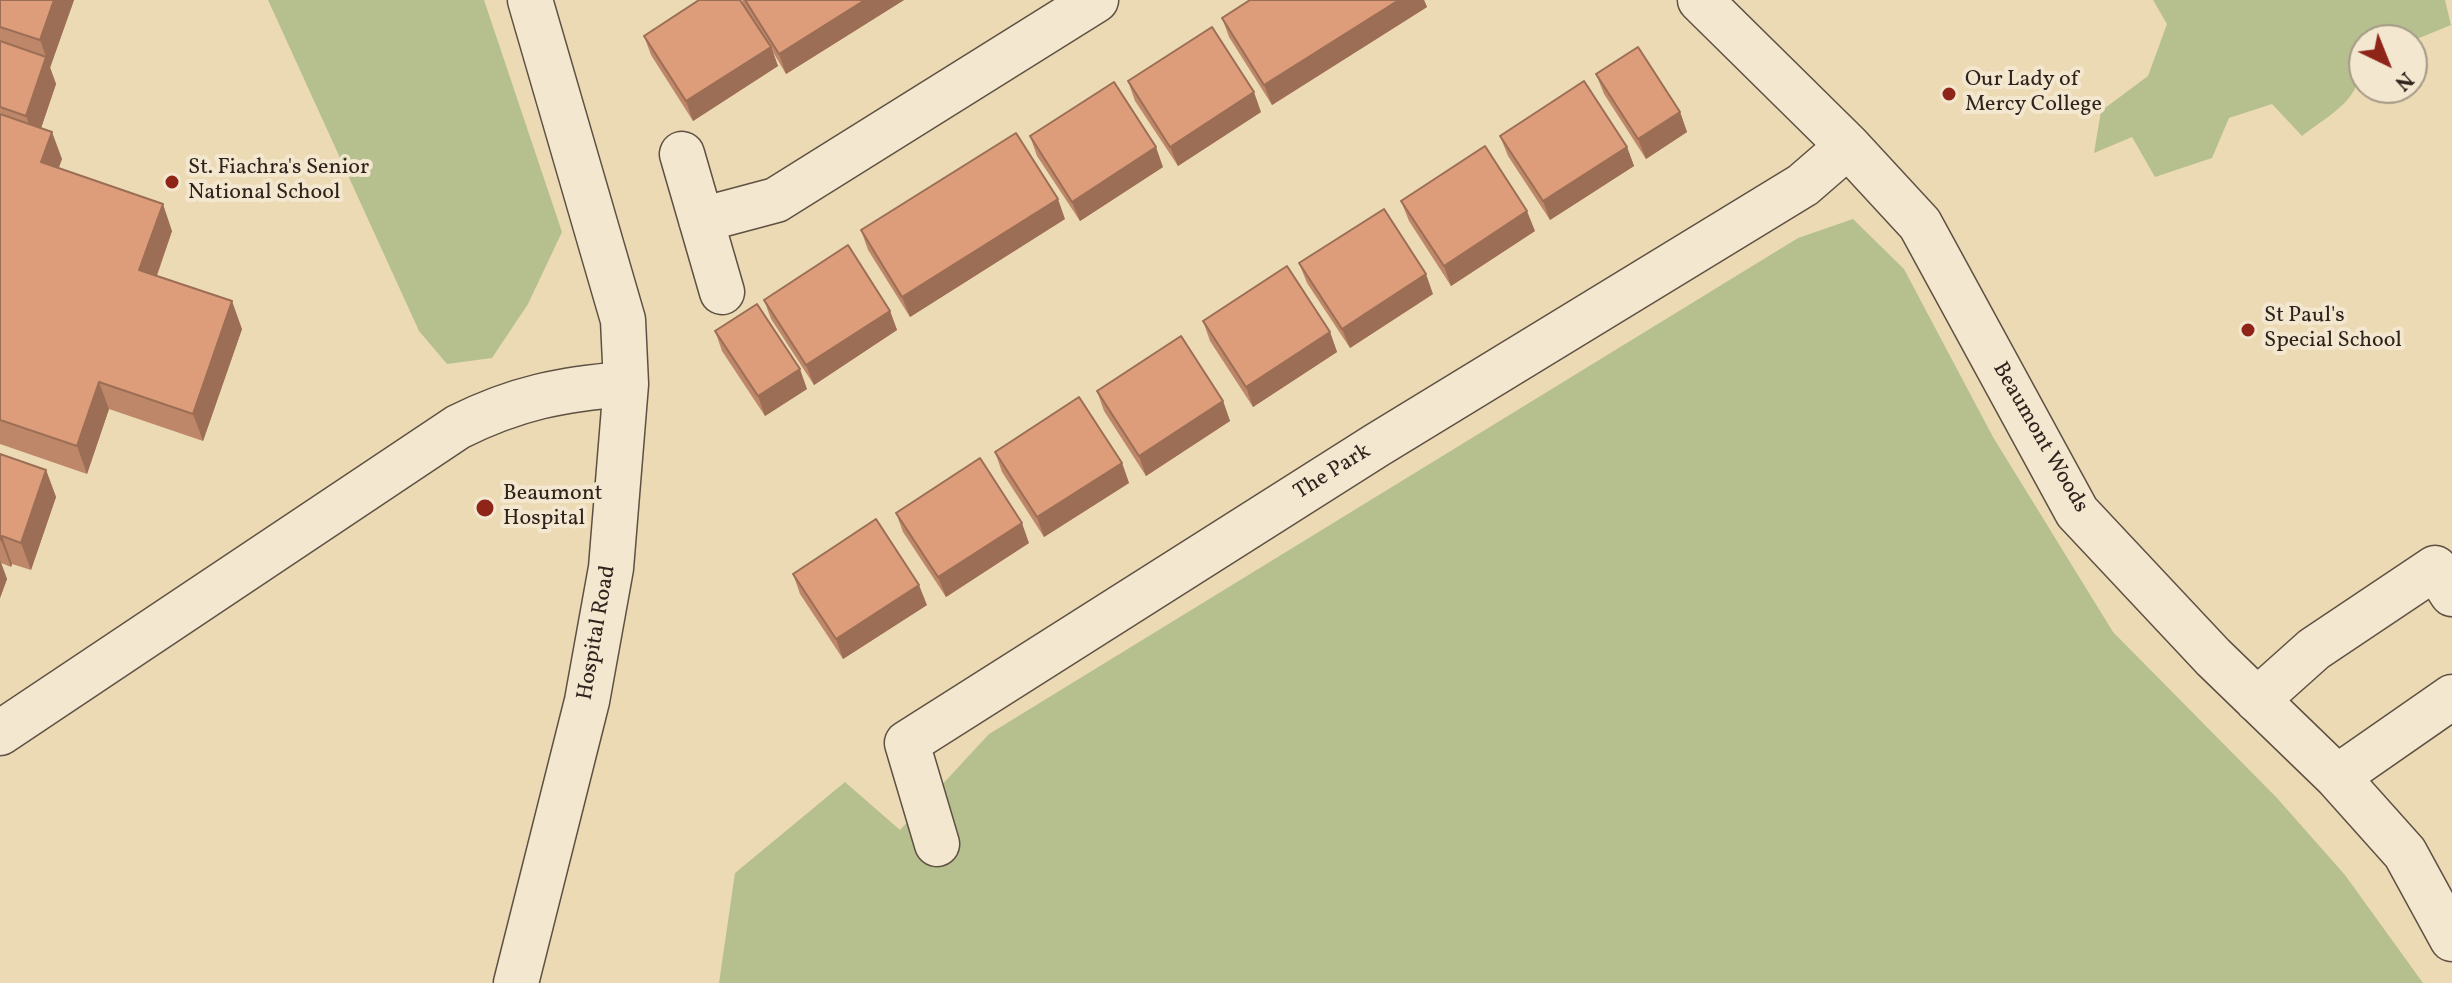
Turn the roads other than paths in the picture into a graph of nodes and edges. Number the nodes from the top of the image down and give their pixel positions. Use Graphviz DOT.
graph roads {
  1 [pos="530,0"];
  2 [pos="1096,0"];
  3 [pos="1700,0"];
  4 [pos="1848,146"];
  5 [pos="682,154"];
  6 [pos="701,220"];
  7 [pos="722,292"];
  8 [pos="626,384"];
  9 [pos="2452,594"];
  10 [pos="2452,697"];
  11 [pos="2257,700"];
  12 [pos="0,733"];
  13 [pos="2337,777"];
  14 [pos="937,844"];
  15 [pos="2452,939"];
  16 [pos="516,983"];
  1 -- 8 [label="street, Hospital Road"];
  2 -- 6 [label="street"];
  3 -- 4 [label="street, Beaumont Woods"];
  4 -- 11 [label="street, Beaumont Woods"];
  4 -- 14 [label="street, The Park"];
  5 -- 6 [label="street"];
  6 -- 7 [label="street"];
  8 -- 12 [label="street"];
  8 -- 16 [label="street, Hospital Road"];
  9 -- 11 [label="street"];
  10 -- 13 [label="street"];
  11 -- 13 [label="street, Beaumont Woods"];
  13 -- 15 [label="street, Beaumont Woods"];
}
